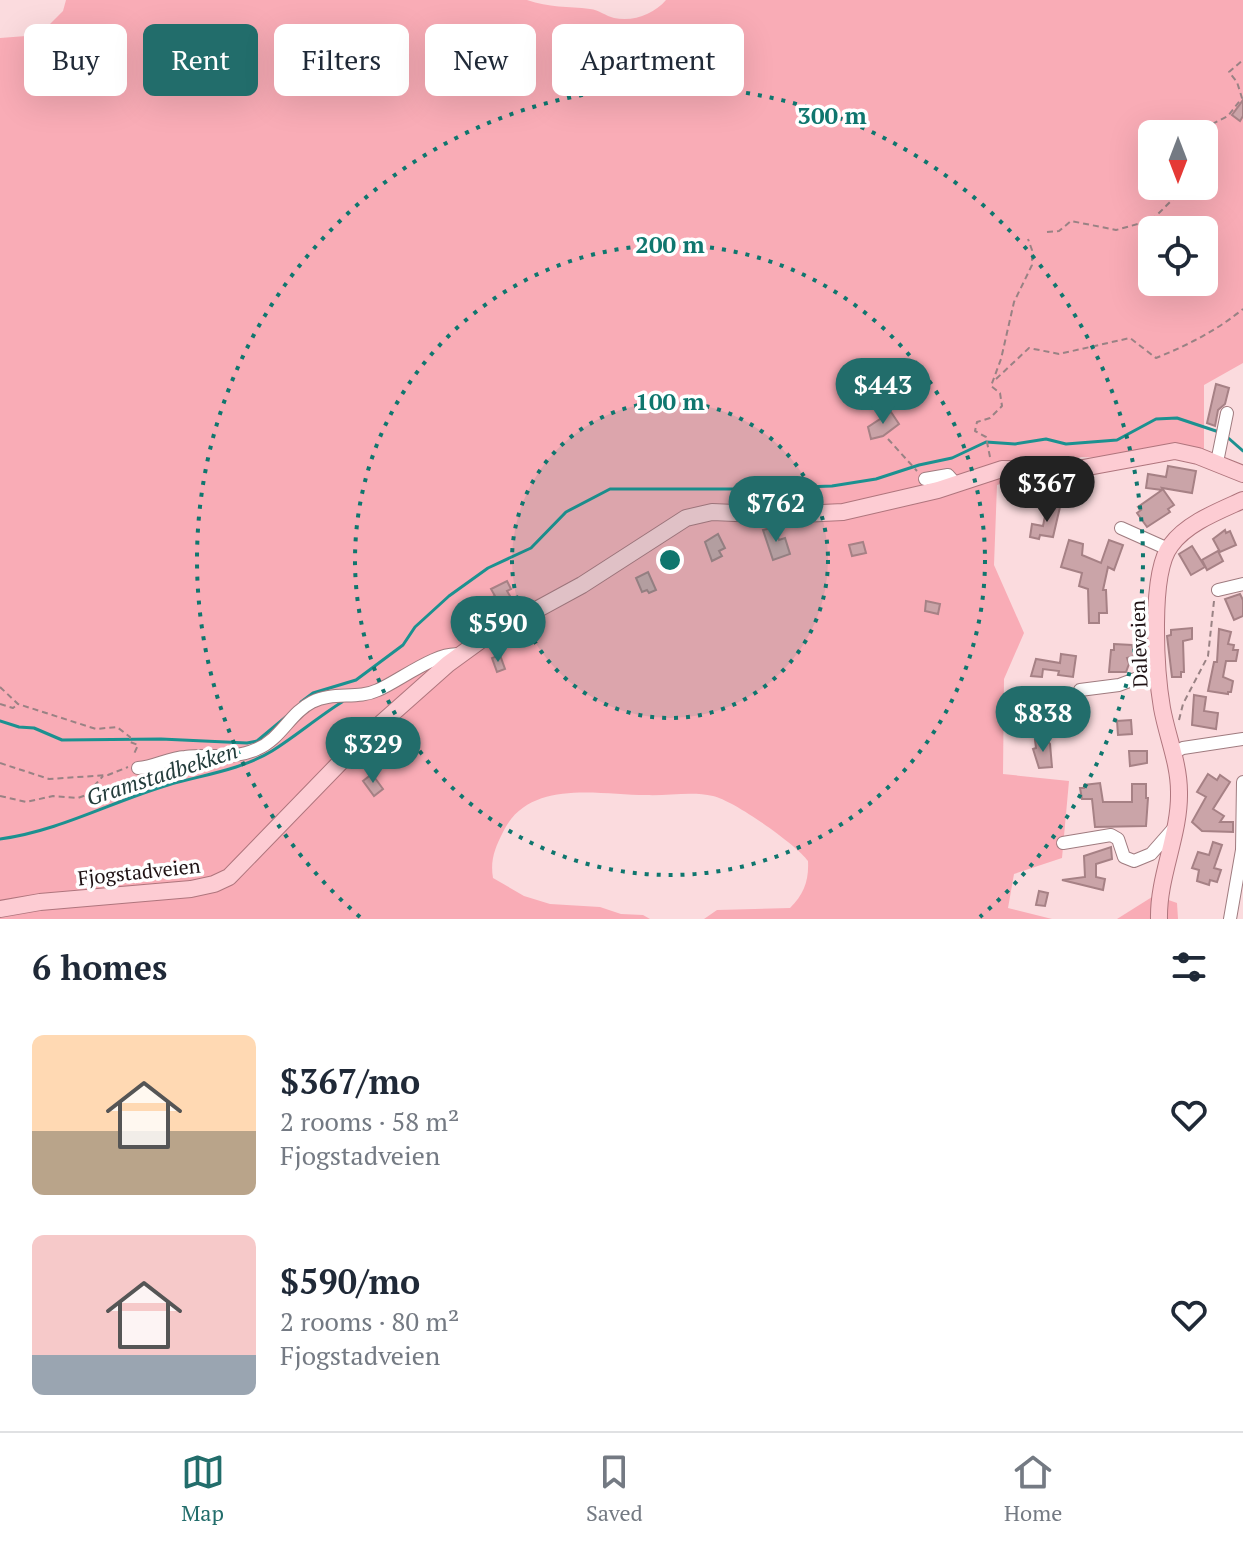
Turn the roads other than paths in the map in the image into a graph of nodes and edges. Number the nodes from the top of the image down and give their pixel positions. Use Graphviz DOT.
graph roads {
  1 [pos="1227,413"];
  2 [pos="1217,462"];
  3 [pos="920,474"];
  4 [pos="1243,474"];
  5 [pos="955,483"];
  6 [pos="1243,500"];
  7 [pos="1121,528"];
  8 [pos="1168,549"];
  9 [pos="1243,584"];
  10 [pos="1218,590"];
  11 [pos="461,655"];
  12 [pos="1159,670"];
  13 [pos="1080,690"];
  14 [pos="1243,739"];
  15 [pos="1173,753"];
  16 [pos="135,767"];
  17 [pos="1243,782"];
  18 [pos="1176,827"];
  19 [pos="1063,843"];
  20 [pos="1242,850"];
  21 [pos="0,909"];
  22 [pos="1159,919"];
  23 [pos="1230,919"];
  1 -- 2 [label="street"];
  2 -- 4 [label="main road, Fjogstadveien"];
  2 -- 5 [label="main road, Fjogstadveien"];
  3 -- 5 [label="street"];
  5 -- 11 [label="main road, Fjogstadveien"];
  6 -- 8 [label="main road"];
  7 -- 8 [label="street"];
  8 -- 12 [label="main road, Daleveien"];
  9 -- 10 [label="street"];
  11 -- 16 [label="street"];
  11 -- 21 [label="main road, Fjogstadveien"];
  12 -- 13 [label="street"];
  12 -- 15 [label="main road, Daleveien"];
  14 -- 15 [label="street"];
  15 -- 18 [label="main road, Daleveien"];
  17 -- 20 [label="street"];
  18 -- 19 [label="street"];
  18 -- 22 [label="main road, Daleveien"];
  20 -- 23 [label="street"];
}
